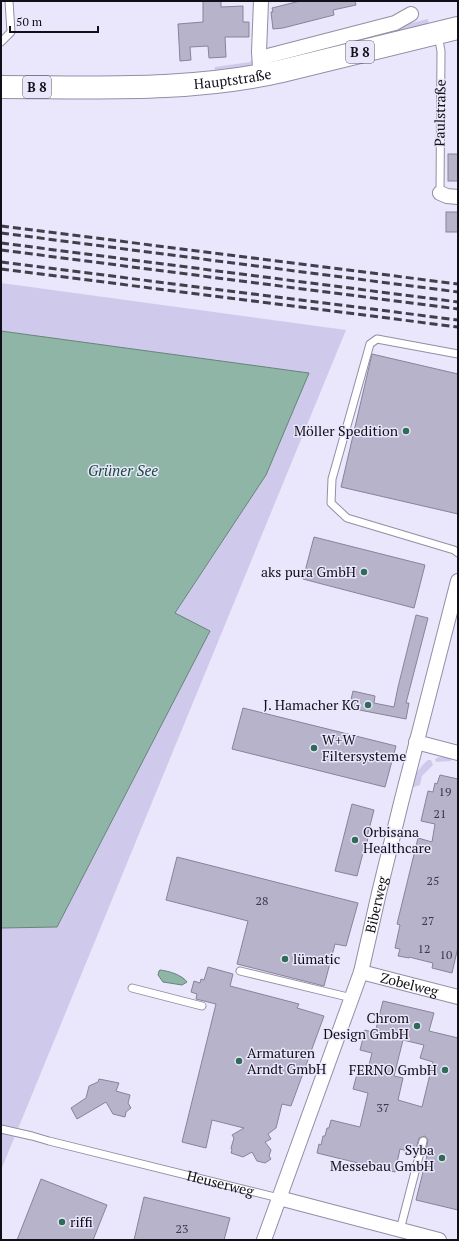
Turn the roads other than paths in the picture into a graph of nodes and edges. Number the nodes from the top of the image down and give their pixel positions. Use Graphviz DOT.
graph roads {
  1 [pos="9,1"];
  2 [pos="261,1"];
  3 [pos="411,14"];
  4 [pos="448,30"];
  5 [pos="1,42"];
  6 [pos="261,67"];
  7 [pos="1,87"];
  8 [pos="440,193"];
  9 [pos="458,197"];
  10 [pos="458,354"];
  11 [pos="458,553"];
  12 [pos="458,582"];
  13 [pos="416,742"];
  14 [pos="458,753"];
  15 [pos="240,971"];
  16 [pos="361,972"];
  17 [pos="132,988"];
  18 [pos="458,997"];
  19 [pos="352,998"];
  20 [pos="202,1006"];
  21 [pos="1,1129"];
  22 [pos="423,1140"];
  23 [pos="279,1198"];
  24 [pos="400,1230"];
  25 [pos="264,1240"];
  26 [pos="439,1240"];
  1 -- 5 [label="lane"];
  2 -- 6 [label="street"];
  3 -- 6 [label="street, Hauptstraße"];
  4 -- 6 [label="main road, Hauptstraße / B 8"];
  4 -- 8 [label="lane, Paulstraße"];
  6 -- 7 [label="main road, Hauptstraße / B 8"];
  8 -- 9 [label="street"];
  10 -- 11 [label="lane"];
  12 -- 13 [label="street, Biberweg"];
  13 -- 14 [label="street"];
  13 -- 16 [label="street, Biberweg"];
  15 -- 19 [label="lane"];
  16 -- 18 [label="street, Zobelweg"];
  16 -- 19 [label="street, Biberweg"];
  17 -- 20 [label="lane"];
  19 -- 23 [label="street, Biberweg"];
  21 -- 23 [label="lane, Heuserweg"];
  22 -- 24 [label="lane"];
  23 -- 24 [label="street, Heuserweg"];
  23 -- 25 [label="street, Biberweg"];
  24 -- 26 [label="street, Heuserweg"];
}
